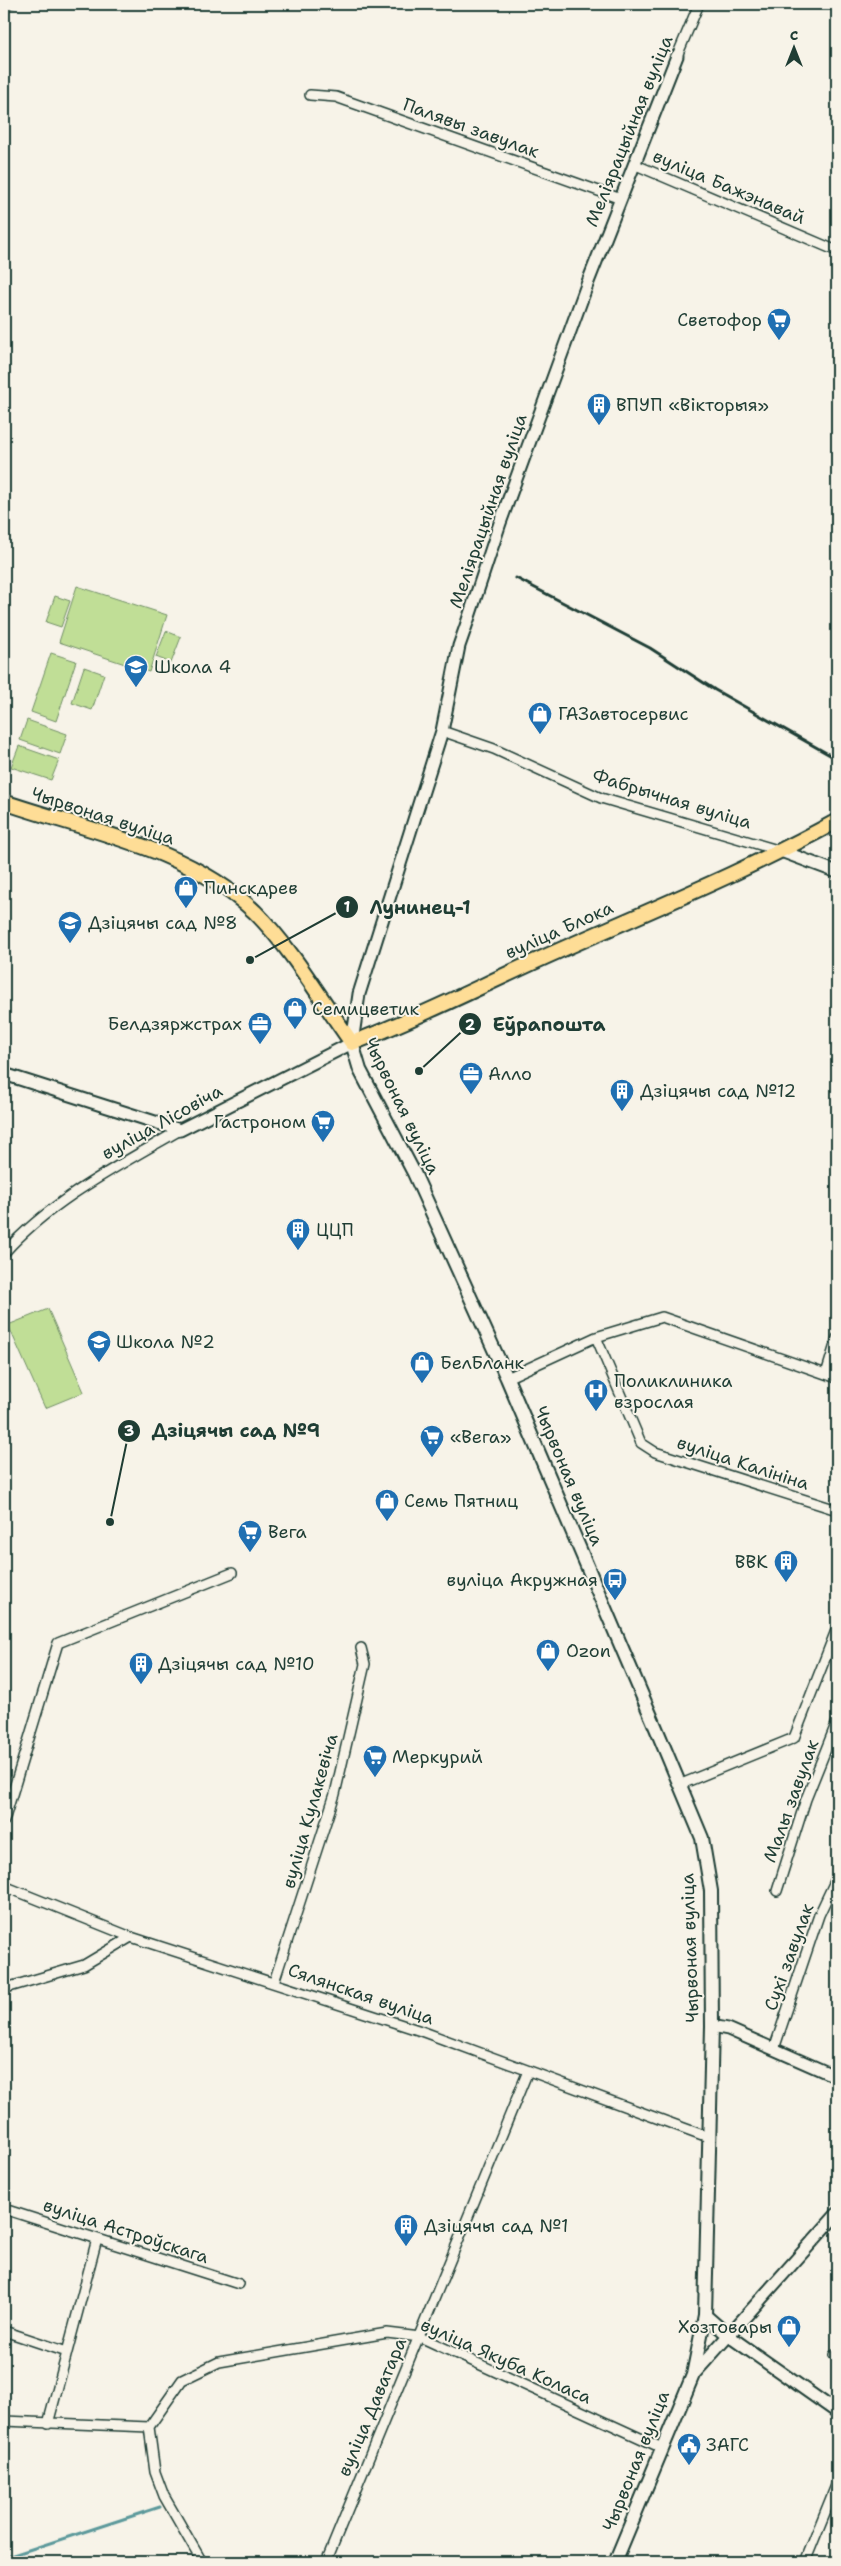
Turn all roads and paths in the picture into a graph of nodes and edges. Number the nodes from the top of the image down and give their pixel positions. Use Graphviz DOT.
graph roads {
  1 [pos="699,4"];
  2 [pos="677,56"];
  3 [pos="310,95"];
  4 [pos="636,165"];
  5 [pos="620,199"];
  6 [pos="837,251"];
  7 [pos="442,731"];
  8 [pos="4,802"];
  9 [pos="837,821"];
  10 [pos="781,851"];
  11 [pos="837,872"];
  12 [pos="352,1043"];
  13 [pos="4,1074"];
  14 [pos="180,1130"];
  15 [pos="4,1253"];
  16 [pos="596,1337"];
  17 [pos="837,1338"];
  18 [pos="826,1374"];
  19 [pos="507,1378"];
  20 [pos="837,1378"];
  21 [pos="837,1510"];
  22 [pos="232,1573"];
  23 [pos="837,1631"];
  24 [pos="361,1648"];
  25 [pos="837,1722"];
  26 [pos="679,1785"];
  27 [pos="4,1821"];
  28 [pos="837,1877"];
  29 [pos="4,1886"];
  30 [pos="777,1891"];
  31 [pos="131,1937"];
  32 [pos="274,1982"];
  33 [pos="4,1992"];
  34 [pos="712,2026"];
  35 [pos="774,2049"];
  36 [pos="528,2070"];
  37 [pos="837,2077"];
  38 [pos="708,2137"];
  39 [pos="4,2209"];
  40 [pos="837,2214"];
  41 [pos="97,2239"];
  42 [pos="239,2284"];
  43 [pos="704,2315"];
  44 [pos="4,2332"];
  45 [pos="420,2336"];
  46 [pos="729,2336"];
  47 [pos="67,2352"];
  48 [pos="692,2375"];
  49 [pos="837,2412"];
  50 [pos="4,2421"];
  51 [pos="48,2424"];
  52 [pos="149,2427"];
  53 [pos="662,2448"];
  54 [pos="837,2483"];
  55 [pos="202,2562"];
  56 [pos="326,2562"];
  57 [pos="615,2562"];
  58 [pos="805,2562"];
  1 -- 2 [label="street, Меліярацыйная вуліца"];
  2 -- 4 [label="street, Меліярацыйная вуліца"];
  3 -- 5 [label="street, Палявы завулак"];
  4 -- 5 [label="street, Меліярацыйная вуліца"];
  4 -- 6 [label="street, вуліца Бажэнавай"];
  5 -- 7 [label="street, Меліярацыйная вуліца"];
  7 -- 10 [label="street, Фабрычная вуліца"];
  7 -- 12 [label="street, Меліярацыйная вуліца"];
  8 -- 12 [label="main road, Чырвоная вуліца"];
  9 -- 10 [label="main road, вуліца Блока"];
  10 -- 11 [label="street, Фабрычная вуліца"];
  10 -- 12 [label="main road, вуліца Блока"];
  12 -- 14 [label="street, вуліца Лісовіча"];
  12 -- 19 [label="main road, Чырвоная вуліца"];
  13 -- 14 [label="street"];
  14 -- 15 [label="street, вуліца Лісовіча"];
  16 -- 18 [label="street"];
  16 -- 19 [label="street"];
  16 -- 21 [label="street, вуліца Калініна"];
  17 -- 18 [label="street"];
  18 -- 20 [label="street"];
  19 -- 26 [label="main road, Чырвоная вуліца"];
  22 -- 27 [label="street"];
  23 -- 26 [label="street"];
  24 -- 32 [label="street, вуліца Кулакевіча"];
  25 -- 30 [label="street, Малы завулак"];
  26 -- 34 [label="main road, Чырвоная вуліца"];
  28 -- 35 [label="street, Сухі завулак"];
  29 -- 31 [label="street, Сялянская вуліца"];
  31 -- 32 [label="street, Сялянская вуліца"];
  31 -- 33 [label="street"];
  32 -- 36 [label="street, Сялянская вуліца"];
  34 -- 35 [label="street"];
  34 -- 38 [label="main road, Чырвоная вуліца"];
  35 -- 37 [label="street"];
  36 -- 38 [label="street, Сялянская вуліца"];
  36 -- 45 [label="street, вуліца Даватара"];
  38 -- 43 [label="main road, Чырвоная вуліца"];
  39 -- 41 [label="street, вуліца Астроўскага"];
  40 -- 46 [label="street, Чырвоная вуліца"];
  41 -- 42 [label="street, вуліца Астроўскага"];
  41 -- 47 [label="street"];
  43 -- 46 [label="street"];
  43 -- 48 [label="main road, Чырвоная вуліца"];
  44 -- 47 [label="street"];
  45 -- 52 [label="street, вуліца Якуба Коласа"];
  45 -- 53 [label="street, вуліца Якуба Коласа"];
  45 -- 56 [label="street, вуліца Даватара"];
  46 -- 48 [label="street, Чырвоная вуліца"];
  46 -- 49 [label="street"];
  47 -- 51 [label="street"];
  48 -- 53 [label="main road, Чырвоная вуліца"];
  50 -- 51 [label="street"];
  51 -- 52 [label="street"];
  52 -- 55 [label="street"];
  53 -- 57 [label="main road, Чырвоная вуліца"];
  54 -- 58 [label="street"];
}
